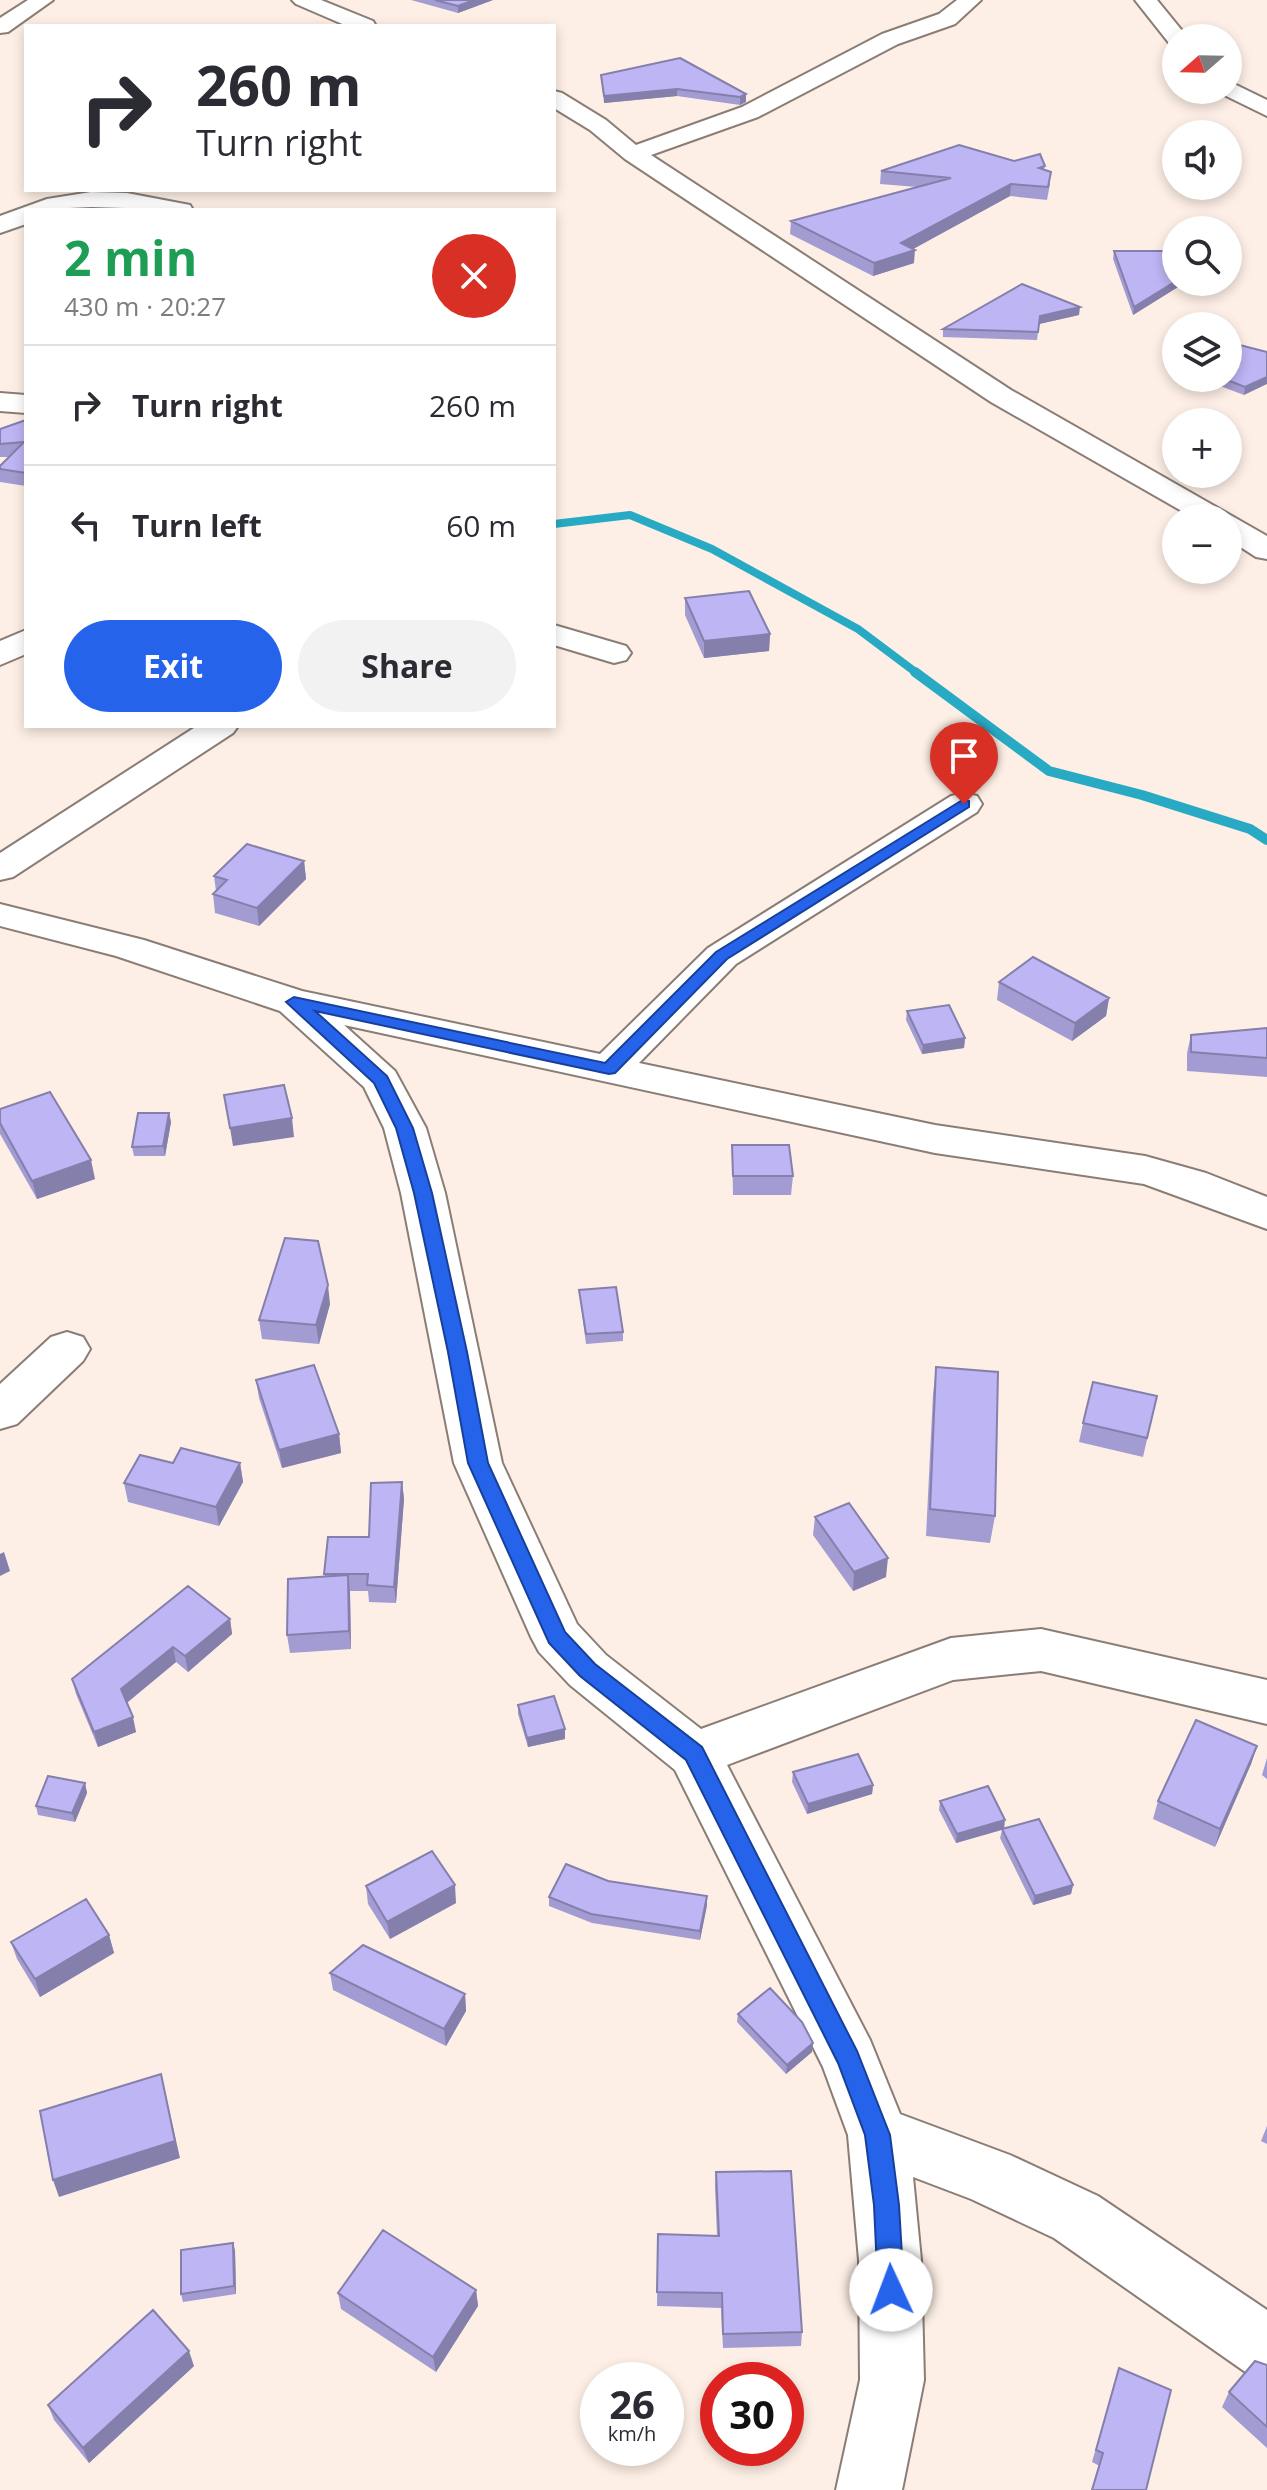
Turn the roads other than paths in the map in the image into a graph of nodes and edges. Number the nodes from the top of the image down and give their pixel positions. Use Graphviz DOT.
graph roads {
  1 [pos="42,0"];
  2 [pos="303,0"];
  3 [pos="970,0"];
  4 [pos="1146,0"];
  5 [pos="360,24"];
  6 [pos="1166,24"];
  7 [pos="0,27"];
  8 [pos="1242,96"];
  9 [pos="556,99"];
  10 [pos="1267,109"];
  11 [pos="633,154"];
  12 [pos="43,208"];
  13 [pos="170,208"];
  14 [pos="24,216"];
  15 [pos="0,225"];
  16 [pos="0,402"];
  17 [pos="24,404"];
  18 [pos="1191,504"];
  19 [pos="1242,534"];
  20 [pos="1267,550"];
  21 [pos="556,636"];
  22 [pos="24,641"];
  23 [pos="614,653"];
  24 [pos="0,655"];
  25 [pos="218,728"];
  26 [pos="964,804"];
  27 [pos="0,869"];
  28 [pos="0,915"];
  29 [pos="294,1002"];
  30 [pos="609,1069"];
  31 [pos="1267,1214"];
  32 [pos="67,1349"];
  33 [pos="0,1412"];
  34 [pos="1267,1702"];
  35 [pos="694,1754"];
  36 [pos="878,2135"];
  37 [pos="1267,2348"];
  38 [pos="869,2490"];
  1 -- 7 [label="street"];
  2 -- 5 [label="street"];
  3 -- 11 [label="street"];
  4 -- 6 [label="street"];
  8 -- 10 [label="street"];
  9 -- 11 [label="street"];
  11 -- 18 [label="street"];
  12 -- 13 [label="street"];
  14 -- 15 [label="street"];
  16 -- 17 [label="street"];
  19 -- 20 [label="street"];
  21 -- 23 [label="street"];
  22 -- 24 [label="street"];
  25 -- 27 [label="street"];
  26 -- 30 [label="street"];
  28 -- 29 [label="street"];
  29 -- 30 [label="street"];
  29 -- 35 [label="street"];
  30 -- 31 [label="street"];
  32 -- 33 [label="street"];
  34 -- 35 [label="street"];
  35 -- 36 [label="street"];
  36 -- 37 [label="street"];
  36 -- 38 [label="street"];
}
